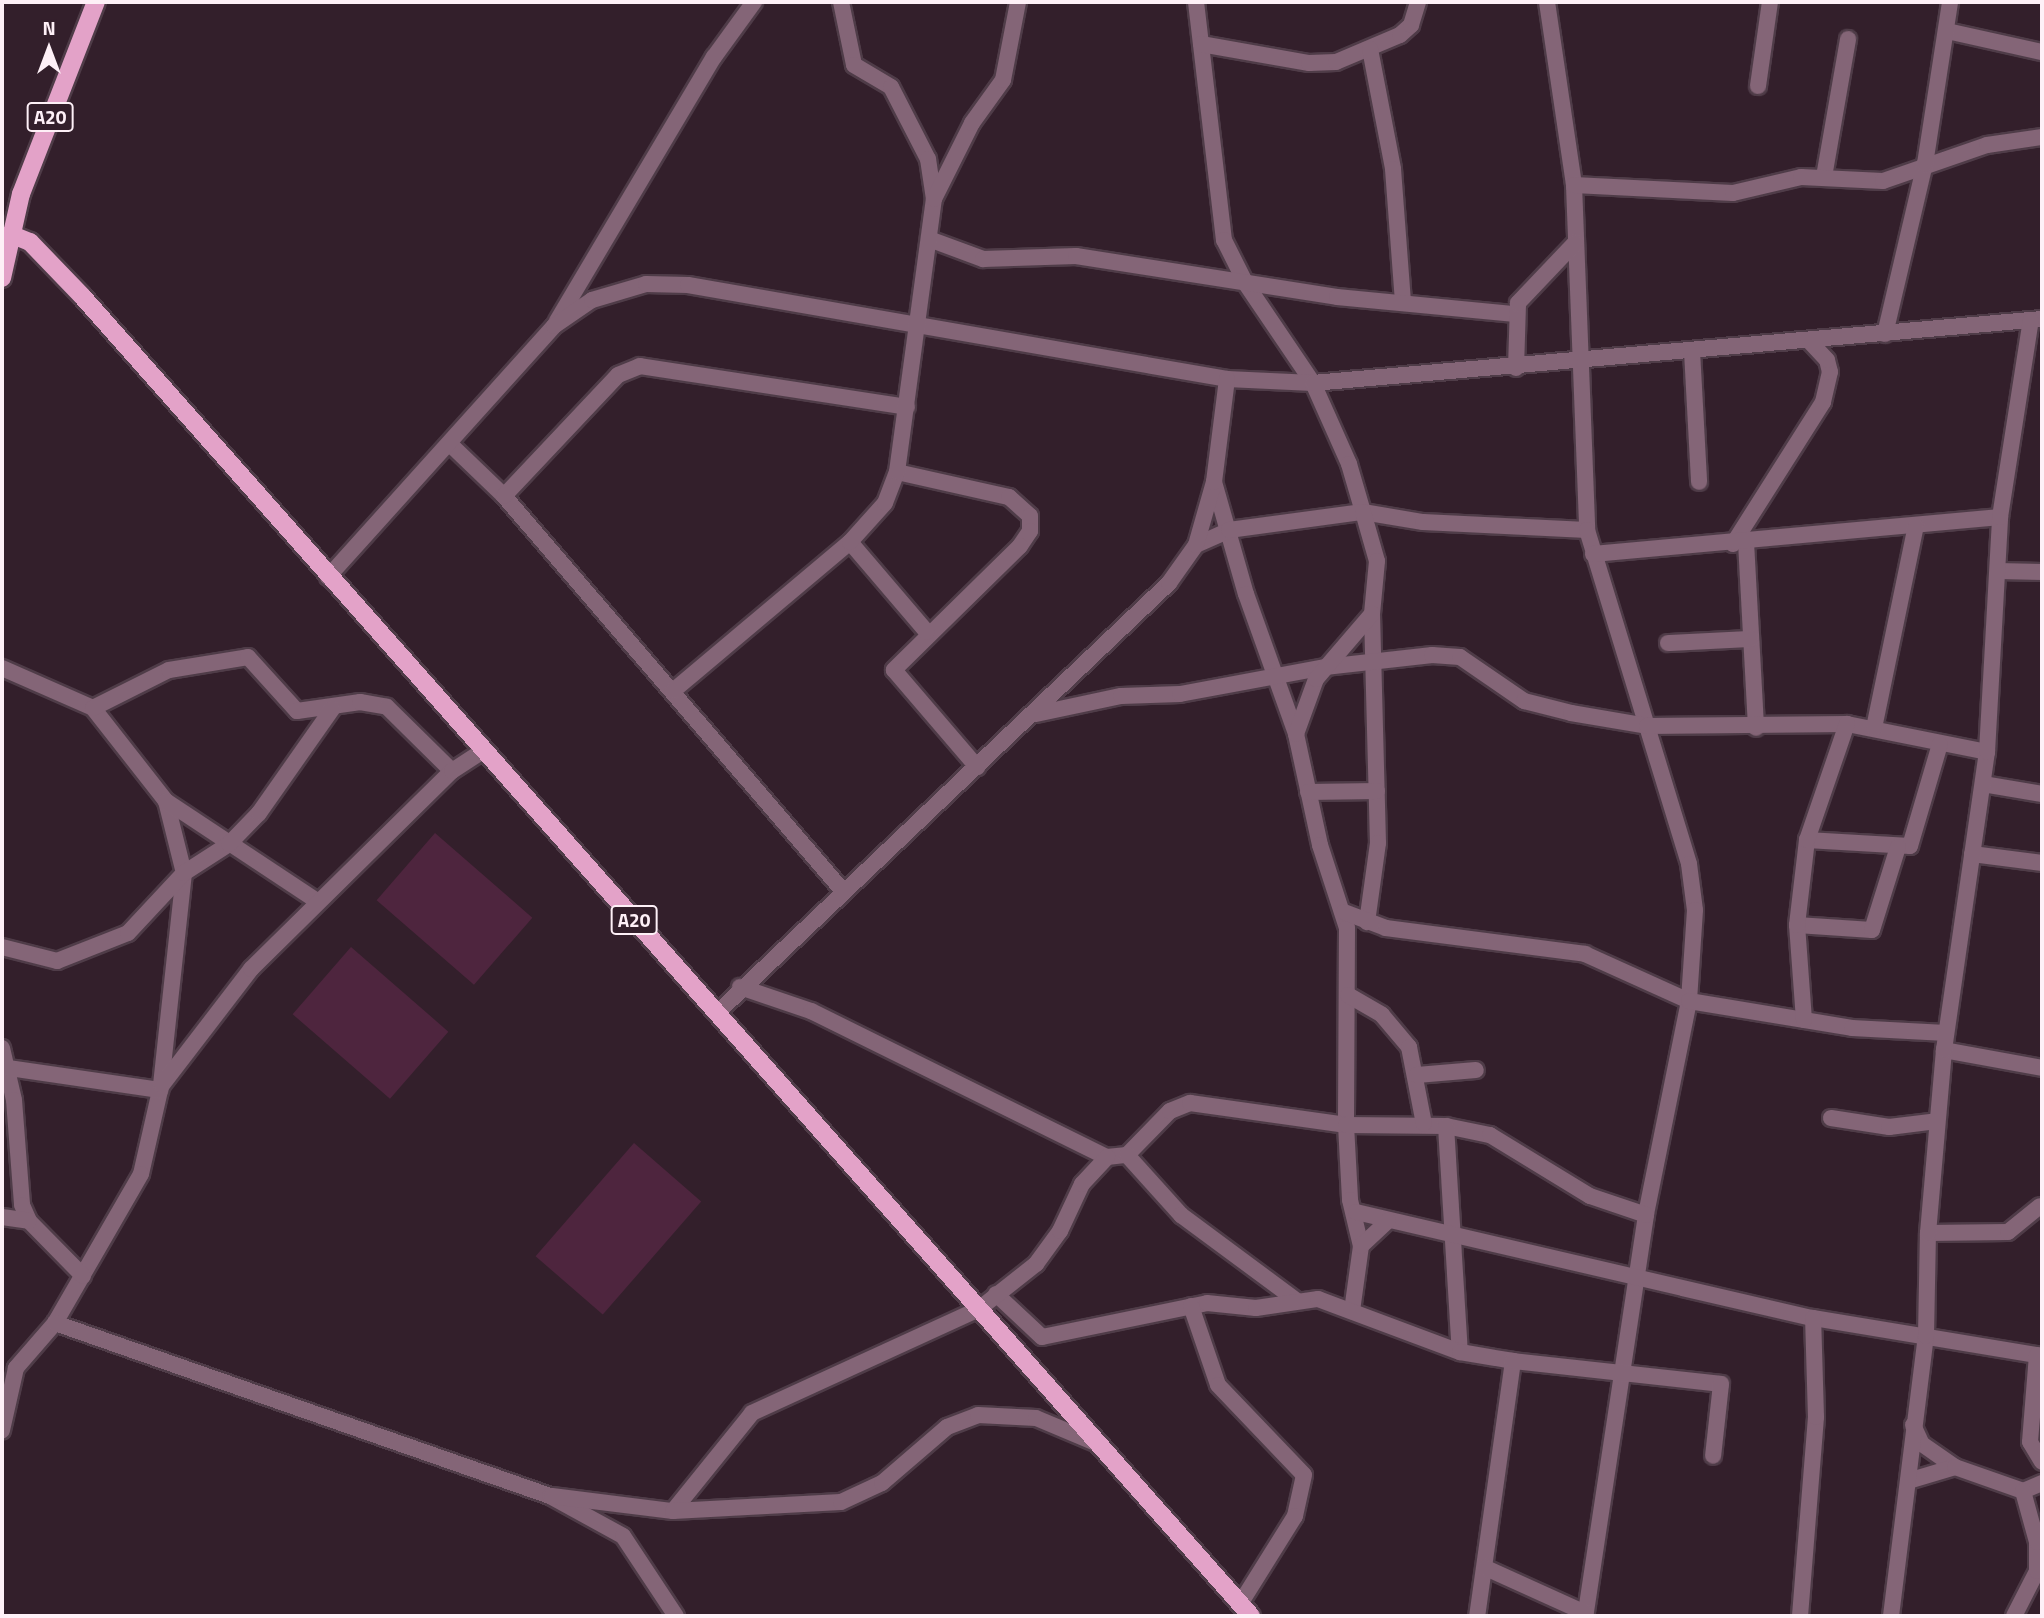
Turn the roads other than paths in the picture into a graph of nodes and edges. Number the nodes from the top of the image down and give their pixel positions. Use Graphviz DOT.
graph roads {
  1 [pos="96,2"];
  2 [pos="754,2"];
  3 [pos="841,2"];
  4 [pos="1018,2"];
  5 [pos="1196,2"];
  6 [pos="1418,2"];
  7 [pos="1547,2"];
  8 [pos="1770,2"];
  9 [pos="1950,2"];
  10 [pos="1947,31"];
  11 [pos="1848,39"];
  12 [pos="1201,44"];
  13 [pos="1370,49"];
  14 [pos="2042,52"];
  15 [pos="1758,86"];
  16 [pos="2042,137"];
  17 [pos="1925,164"];
  18 [pos="1824,177"];
  19 [pos="1574,185"];
  20 [pos="934,199"];
  21 [pos="6,234"];
  22 [pos="929,239"];
  23 [pos="1575,243"];
  24 [pos="2,278"];
  25 [pos="1246,284"];
  26 [pos="1403,302"];
  27 [pos="1515,314"];
  28 [pos="2037,320"];
  29 [pos="920,325"];
  30 [pos="554,326"];
  31 [pos="1885,334"];
  32 [pos="1809,341"];
  33 [pos="1692,351"];
  34 [pos="1578,362"];
  35 [pos="1516,368"];
  36 [pos="1227,379"];
  37 [pos="1313,383"];
  38 [pos="907,407"];
  39 [pos="451,445"];
  40 [pos="897,472"];
  41 [pos="1214,482"];
  42 [pos="1699,482"];
  43 [pos="504,496"];
  44 [pos="1363,512"];
  45 [pos="2000,517"];
  46 [pos="1916,526"];
  47 [pos="1229,530"];
  48 [pos="1587,530"];
  49 [pos="850,542"];
  50 [pos="1740,543"];
  51 [pos="1196,544"];
  52 [pos="1593,554"];
  53 [pos="1998,571"];
  54 [pos="2042,572"];
  55 [pos="328,577"];
  56 [pos="1372,614"];
  57 [pos="927,632"];
  58 [pos="1751,639"];
  59 [pos="1668,643"];
  60 [pos="1373,662"];
  61 [pos="1325,667"];
  62 [pos="2,668"];
  63 [pos="1273,675"];
  64 [pos="673,691"];
  65 [pos="93,708"];
  66 [pos="332,709"];
  67 [pos="1035,714"];
  68 [pos="1847,724"];
  69 [pos="1647,726"];
  70 [pos="1756,728"];
  71 [pos="1874,728"];
  72 [pos="1296,734"];
  73 [pos="1940,744"];
  74 [pos="484,750"];
  75 [pos="1987,752"];
  76 [pos="977,767"];
  77 [pos="452,771"];
  78 [pos="1983,783"];
  79 [pos="1377,791"];
  80 [pos="1308,792"];
  81 [pos="2042,794"];
  82 [pos="166,801"];
  83 [pos="1807,840"];
  84 [pos="229,844"];
  85 [pos="1898,847"];
  86 [pos="1972,853"];
  87 [pos="2042,863"];
  88 [pos="184,873"];
  89 [pos="844,891"];
  90 [pos="317,901"];
  91 [pos="1344,912"];
  92 [pos="1367,922"];
  93 [pos="1797,925"];
  94 [pos="2,947"];
  95 [pos="740,987"];
  96 [pos="1348,995"];
  97 [pos="1689,1001"];
  98 [pos="717,1013"];
  99 [pos="1804,1020"];
  100 [pos="1946,1033"];
  101 [pos="2,1048"];
  102 [pos="1944,1050"];
  103 [pos="9,1068"];
  104 [pos="2042,1068"];
  105 [pos="1476,1070"];
  106 [pos="1418,1075"];
  107 [pos="161,1088"];
  108 [pos="1831,1118"];
  109 [pos="1937,1121"];
  110 [pos="1424,1124"];
  111 [pos="1346,1125"];
  112 [pos="1447,1126"];
  113 [pos="1127,1155"];
  114 [pos="1107,1157"];
  115 [pos="2040,1206"];
  116 [pos="1356,1212"];
  117 [pos="1646,1215"];
  118 [pos="2,1217"];
  119 [pos="29,1221"];
  120 [pos="1388,1221"];
  121 [pos="1928,1233"];
  122 [pos="1456,1234"];
  123 [pos="1361,1246"];
  124 [pos="1636,1275"];
  125 [pos="83,1276"];
  126 [pos="1356,1281"];
  127 [pos="996,1294"];
  128 [pos="1318,1299"];
  129 [pos="1296,1300"];
  130 [pos="1191,1306"];
  131 [pos="979,1309"];
  132 [pos="1352,1311"];
  133 [pos="1813,1318"];
  134 [pos="1460,1322"];
  135 [pos="55,1323"];
  136 [pos="1926,1336"];
  137 [pos="1433,1342"];
  138 [pos="1460,1352"];
  139 [pos="2040,1356"];
  140 [pos="1513,1361"];
  141 [pos="9,1367"];
  142 [pos="1622,1371"];
  143 [pos="1912,1422"];
  144 [pos="2,1430"];
  145 [pos="1101,1445"];
  146 [pos="1713,1456"];
  147 [pos="2041,1460"];
  148 [pos="1955,1467"];
  149 [pos="1908,1481"];
  150 [pos="2042,1483"];
  151 [pos="2023,1491"];
  152 [pos="550,1496"];
  153 [pos="673,1511"];
  154 [pos="1486,1568"];
  155 [pos="1245,1610"];
  156 [pos="1585,1615"];
  157 [pos="676,1616"];
  158 [pos="1477,1616"];
  159 [pos="1800,1616"];
  160 [pos="1891,1616"];
  161 [pos="2014,1616"];
  1 -- 21 [label="main road, A20"];
  2 -- 30 [label="street"];
  3 -- 20 [label="street"];
  4 -- 20 [label="street"];
  5 -- 12 [label="street"];
  6 -- 13 [label="street"];
  7 -- 19 [label="street"];
  8 -- 15 [label="street"];
  9 -- 10 [label="street"];
  10 -- 14 [label="street"];
  10 -- 17 [label="street"];
  11 -- 18 [label="street"];
  12 -- 13 [label="street"];
  12 -- 25 [label="street"];
  13 -- 26 [label="street"];
  16 -- 17 [label="street"];
  17 -- 18 [label="street"];
  17 -- 31 [label="street"];
  18 -- 19 [label="street"];
  19 -- 23 [label="street"];
  20 -- 22 [label="street"];
  21 -- 24 [label="main road"];
  21 -- 55 [label="main road, A20"];
  22 -- 25 [label="street"];
  22 -- 29 [label="street"];
  23 -- 27 [label="street"];
  23 -- 34 [label="street"];
  25 -- 26 [label="street"];
  25 -- 37 [label="street"];
  26 -- 27 [label="street"];
  27 -- 35 [label="street"];
  28 -- 31 [label="street"];
  28 -- 45 [label="street"];
  29 -- 30 [label="street"];
  29 -- 36 [label="street"];
  29 -- 38 [label="street"];
  30 -- 39 [label="street"];
  31 -- 32 [label="street"];
  32 -- 33 [label="street"];
  32 -- 50 [label="street"];
  33 -- 34 [label="street"];
  33 -- 42 [label="street"];
  34 -- 35 [label="street"];
  34 -- 48 [label="street"];
  35 -- 37 [label="street"];
  36 -- 37 [label="street"];
  36 -- 41 [label="street"];
  37 -- 44 [label="street"];
  38 -- 40 [label="street"];
  38 -- 43 [label="street"];
  39 -- 43 [label="street"];
  39 -- 55 [label="street"];
  40 -- 49 [label="street"];
  40 -- 57 [label="street"];
  41 -- 47 [label="street"];
  41 -- 51 [label="street"];
  43 -- 64 [label="street"];
  44 -- 47 [label="street"];
  44 -- 48 [label="street"];
  44 -- 56 [label="street"];
  45 -- 46 [label="street"];
  45 -- 53 [label="street"];
  46 -- 50 [label="street"];
  46 -- 71 [label="street"];
  47 -- 51 [label="street"];
  47 -- 63 [label="street"];
  48 -- 52 [label="street"];
  49 -- 57 [label="street"];
  49 -- 64 [label="street"];
  50 -- 52 [label="street"];
  50 -- 58 [label="street"];
  51 -- 67 [label="street"];
  52 -- 69 [label="street"];
  53 -- 54 [label="street"];
  53 -- 75 [label="street"];
  55 -- 74 [label="main road, A20"];
  56 -- 60 [label="street"];
  56 -- 61 [label="street"];
  57 -- 76 [label="street"];
  58 -- 59 [label="street"];
  58 -- 70 [label="street"];
  60 -- 61 [label="street"];
  60 -- 69 [label="street"];
  60 -- 79 [label="street"];
  61 -- 63 [label="street"];
  61 -- 72 [label="street"];
  62 -- 65 [label="street"];
  63 -- 67 [label="street"];
  63 -- 72 [label="street"];
  64 -- 89 [label="street"];
  65 -- 66 [label="street"];
  65 -- 82 [label="street"];
  66 -- 77 [label="street"];
  66 -- 84 [label="street"];
  67 -- 76 [label="street"];
  68 -- 70 [label="street"];
  68 -- 71 [label="street"];
  68 -- 83 [label="street"];
  69 -- 70 [label="street"];
  69 -- 97 [label="street"];
  71 -- 73 [label="street"];
  72 -- 80 [label="street"];
  73 -- 75 [label="street"];
  73 -- 85 [label="street"];
  74 -- 77 [label="street"];
  74 -- 98 [label="main road, A20"];
  75 -- 78 [label="street"];
  76 -- 89 [label="street"];
  77 -- 90 [label="street"];
  78 -- 81 [label="street"];
  78 -- 86 [label="street"];
  79 -- 80 [label="street"];
  79 -- 92 [label="street"];
  80 -- 91 [label="street"];
  82 -- 84 [label="street"];
  82 -- 88 [label="street"];
  83 -- 85 [label="street"];
  83 -- 93 [label="street"];
  84 -- 88 [label="street"];
  84 -- 90 [label="street"];
  85 -- 93 [label="street"];
  86 -- 87 [label="street"];
  86 -- 100 [label="street"];
  88 -- 94 [label="street"];
  88 -- 107 [label="street"];
  89 -- 95 [label="street"];
  90 -- 107 [label="street"];
  91 -- 92 [label="street"];
  91 -- 96 [label="street"];
  92 -- 97 [label="street"];
  93 -- 99 [label="street"];
  95 -- 98 [label="street"];
  95 -- 114 [label="street"];
  96 -- 106 [label="street"];
  96 -- 111 [label="street"];
  97 -- 99 [label="street"];
  97 -- 117 [label="street"];
  98 -- 131 [label="main road, A20"];
  99 -- 100 [label="street"];
  100 -- 102 [label="street"];
  101 -- 103 [label="street"];
  102 -- 104 [label="street"];
  102 -- 109 [label="street"];
  103 -- 107 [label="street"];
  103 -- 119 [label="street"];
  105 -- 106 [label="street"];
  106 -- 110 [label="street"];
  107 -- 125 [label="street"];
  108 -- 109 [label="street"];
  109 -- 121 [label="street"];
  110 -- 111 [label="street"];
  110 -- 112 [label="street"];
  111 -- 113 [label="street"];
  111 -- 116 [label="street"];
  112 -- 117 [label="street"];
  112 -- 122 [label="street"];
  113 -- 114 [label="street"];
  113 -- 129 [label="street"];
  114 -- 127 [label="street"];
  115 -- 121 [label="street"];
  116 -- 120 [label="street"];
  116 -- 123 [label="street"];
  117 -- 124 [label="street"];
  118 -- 119 [label="street"];
  119 -- 125 [label="street"];
  120 -- 122 [label="street"];
  120 -- 123 [label="street"];
  121 -- 136 [label="street"];
  122 -- 124 [label="street"];
  122 -- 134 [label="street"];
  123 -- 126 [label="street"];
  124 -- 133 [label="street"];
  124 -- 142 [label="street"];
  125 -- 135 [label="street"];
  126 -- 128 [label="street"];
  126 -- 132 [label="street"];
  127 -- 130 [label="street"];
  127 -- 131 [label="street"];
  128 -- 129 [label="street"];
  128 -- 132 [label="street"];
  129 -- 130 [label="street"];
  130 -- 155 [label="street"];
  131 -- 145 [label="main road, A20"];
  131 -- 153 [label="street"];
  132 -- 137 [label="street"];
  133 -- 136 [label="street"];
  133 -- 159 [label="street"];
  134 -- 137 [label="street"];
  134 -- 138 [label="street"];
  135 -- 141 [label="street"];
  135 -- 152 [label="street"];
  136 -- 139 [label="street"];
  136 -- 143 [label="street"];
  137 -- 138 [label="street"];
  138 -- 140 [label="street"];
  139 -- 147 [label="street"];
  140 -- 142 [label="street"];
  140 -- 154 [label="street"];
  141 -- 144 [label="street"];
  142 -- 146 [label="street"];
  142 -- 156 [label="street"];
  143 -- 148 [label="street"];
  143 -- 149 [label="street"];
  145 -- 153 [label="street"];
  145 -- 155 [label="main road, A20"];
  148 -- 149 [label="street"];
  148 -- 151 [label="street"];
  149 -- 160 [label="street"];
  150 -- 151 [label="street"];
  151 -- 161 [label="street"];
  152 -- 153 [label="street"];
  152 -- 157 [label="street"];
  154 -- 156 [label="street"];
  154 -- 158 [label="street"];
}
